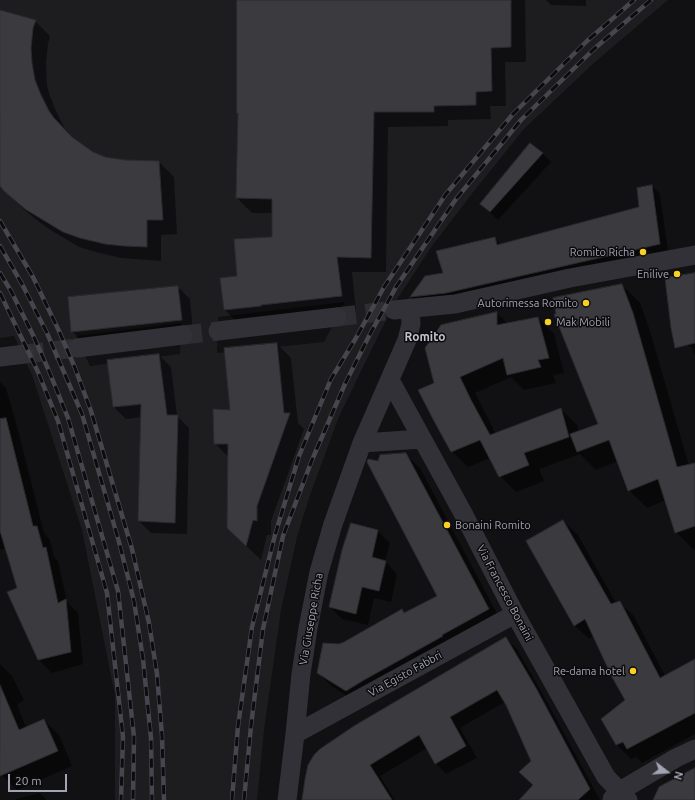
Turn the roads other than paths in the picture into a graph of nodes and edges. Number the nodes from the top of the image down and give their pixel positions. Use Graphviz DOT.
graph roads {
  1 [pos="695,255"];
  2 [pos="337,317"];
  3 [pos="218,331"];
  4 [pos="183,335"];
  5 [pos="77,348"];
  6 [pos="25,354"];
  7 [pos="0,357"];
  8 [pos="390,380"];
  9 [pos="422,439"];
  10 [pos="362,443"];
  11 [pos="515,614"];
  12 [pos="295,734"];
  13 [pos="695,749"];
  14 [pos="620,797"];
  15 [pos="287,800"];
  1 -- 8 [label="street, Via Giuseppe Richa"];
  2 -- 3 [label="street"];
  4 -- 5 [label="street"];
  6 -- 7 [label="street"];
  8 -- 9 [label="street, Via Francesco Bonaini"];
  8 -- 10 [label="street, Via Giuseppe Richa"];
  9 -- 10 [label="street"];
  9 -- 11 [label="street, Via Francesco Bonaini"];
  10 -- 12 [label="street, Via Giuseppe Richa"];
  11 -- 12 [label="street, Via Egisto Fabbri"];
  11 -- 14 [label="street, Via Francesco Bonaini"];
  12 -- 15 [label="street, Via Giuseppe Richa"];
  13 -- 14 [label="street"];
}
